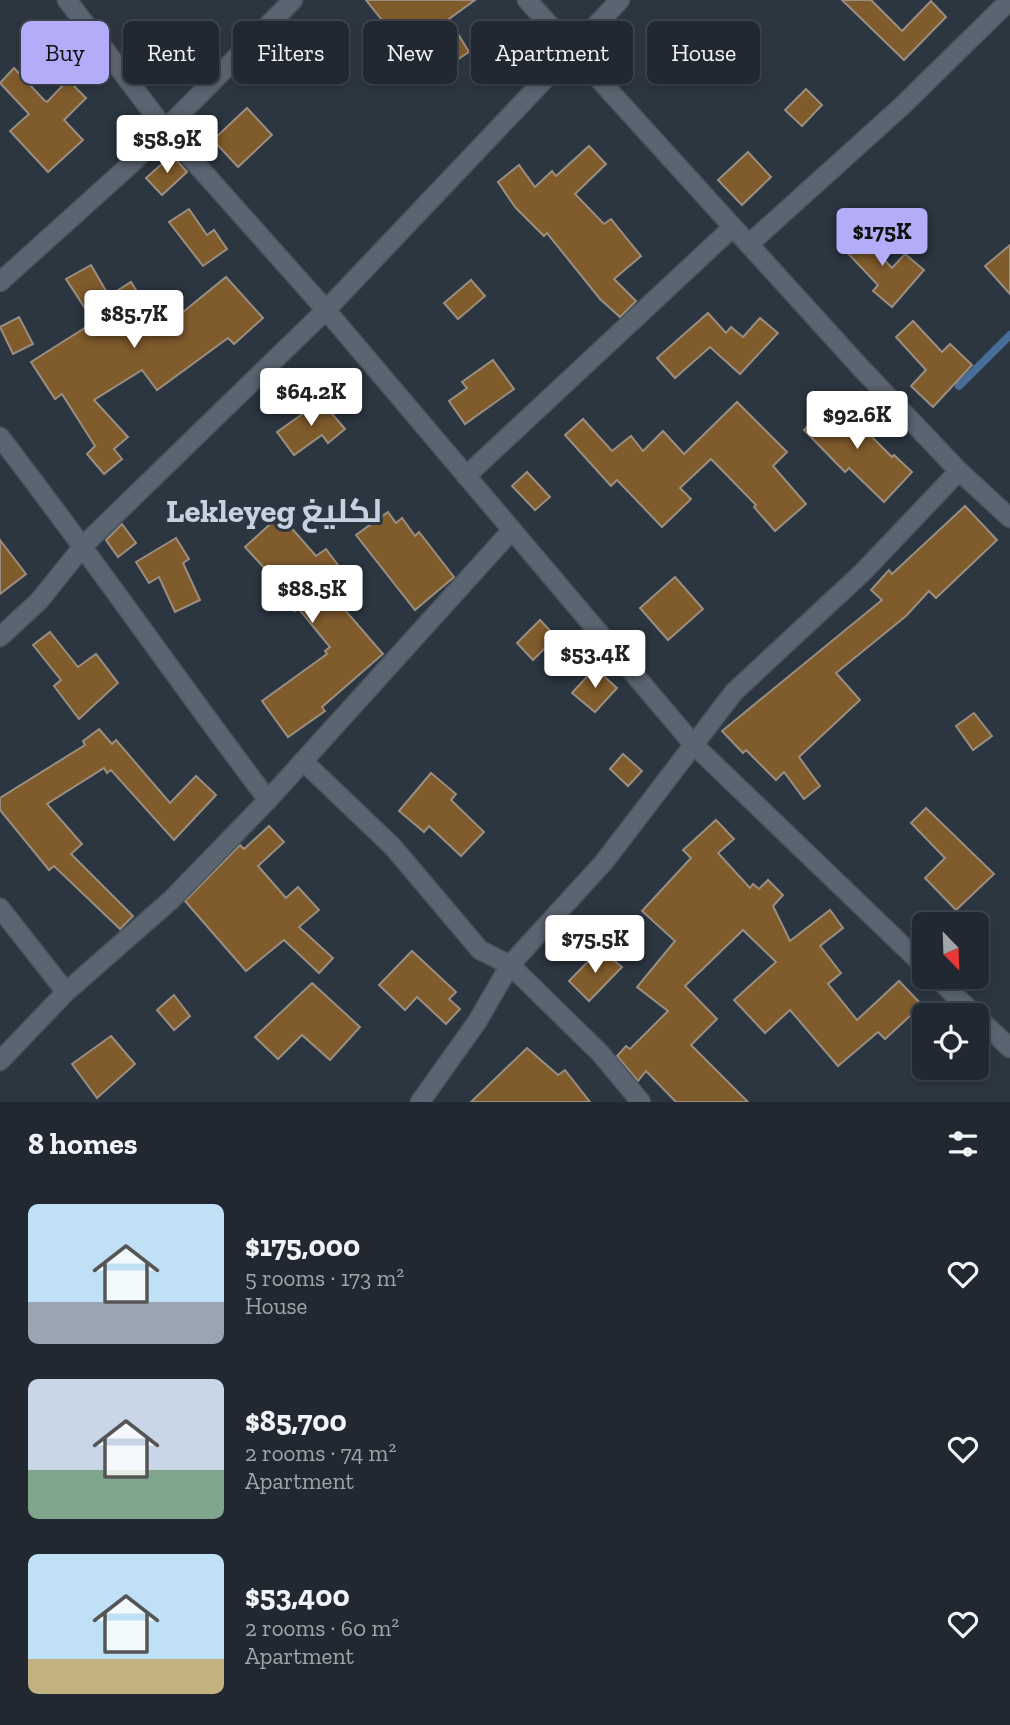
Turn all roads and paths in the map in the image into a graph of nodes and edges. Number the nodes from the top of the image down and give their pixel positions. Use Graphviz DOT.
graph roads {
  1 [pos="67,0"];
  2 [pos="293,0"];
  3 [pos="527,0"];
  4 [pos="620,0"];
  5 [pos="1010,0"];
  6 [pos="546,21"];
  7 [pos="599,21"];
  8 [pos="539,84"];
  9 [pos="604,84"];
  10 [pos="165,129"];
  11 [pos="733,227"];
  12 [pos="749,244"];
  13 [pos="0,282"];
  14 [pos="326,310"];
  15 [pos="0,437"];
  16 [pos="959,471"];
  17 [pos="466,476"];
  18 [pos="1010,518"];
  19 [pos="512,530"];
  20 [pos="84,545"];
  21 [pos="0,637"];
  22 [pos="694,745"];
  23 [pos="303,761"];
  24 [pos="268,800"];
  25 [pos="0,908"];
  26 [pos="912,954"];
  27 [pos="510,965"];
  28 [pos="948,989"];
  29 [pos="66,992"];
  30 [pos="963,1003"];
  31 [pos="989,1028"];
  32 [pos="1010,1048"];
  33 [pos="0,1061"];
  34 [pos="420,1102"];
  35 [pos="641,1102"];
  1 -- 10 [label="street"];
  2 -- 10 [label="street"];
  3 -- 6 [label="street"];
  4 -- 7 [label="street"];
  5 -- 12 [label="street"];
  8 -- 14 [label="street"];
  9 -- 11 [label="street"];
  10 -- 13 [label="street"];
  10 -- 14 [label="street"];
  11 -- 12 [label="street"];
  11 -- 17 [label="street"];
  12 -- 16 [label="street"];
  14 -- 17 [label="street"];
  14 -- 20 [label="street"];
  15 -- 20 [label="street"];
  16 -- 18 [label="street"];
  16 -- 22 [label="street"];
  17 -- 19 [label="street"];
  19 -- 22 [label="street"];
  19 -- 23 [label="street"];
  20 -- 21 [label="street"];
  20 -- 24 [label="street"];
  22 -- 26 [label="street"];
  22 -- 27 [label="street"];
  23 -- 24 [label="street"];
  23 -- 27 [label="street"];
  24 -- 29 [label="street"];
  25 -- 29 [label="street"];
  27 -- 34 [label="street"];
  27 -- 35 [label="street"];
  28 -- 30 [label="street"];
  29 -- 33 [label="street"];
  31 -- 32 [label="street"];
}
